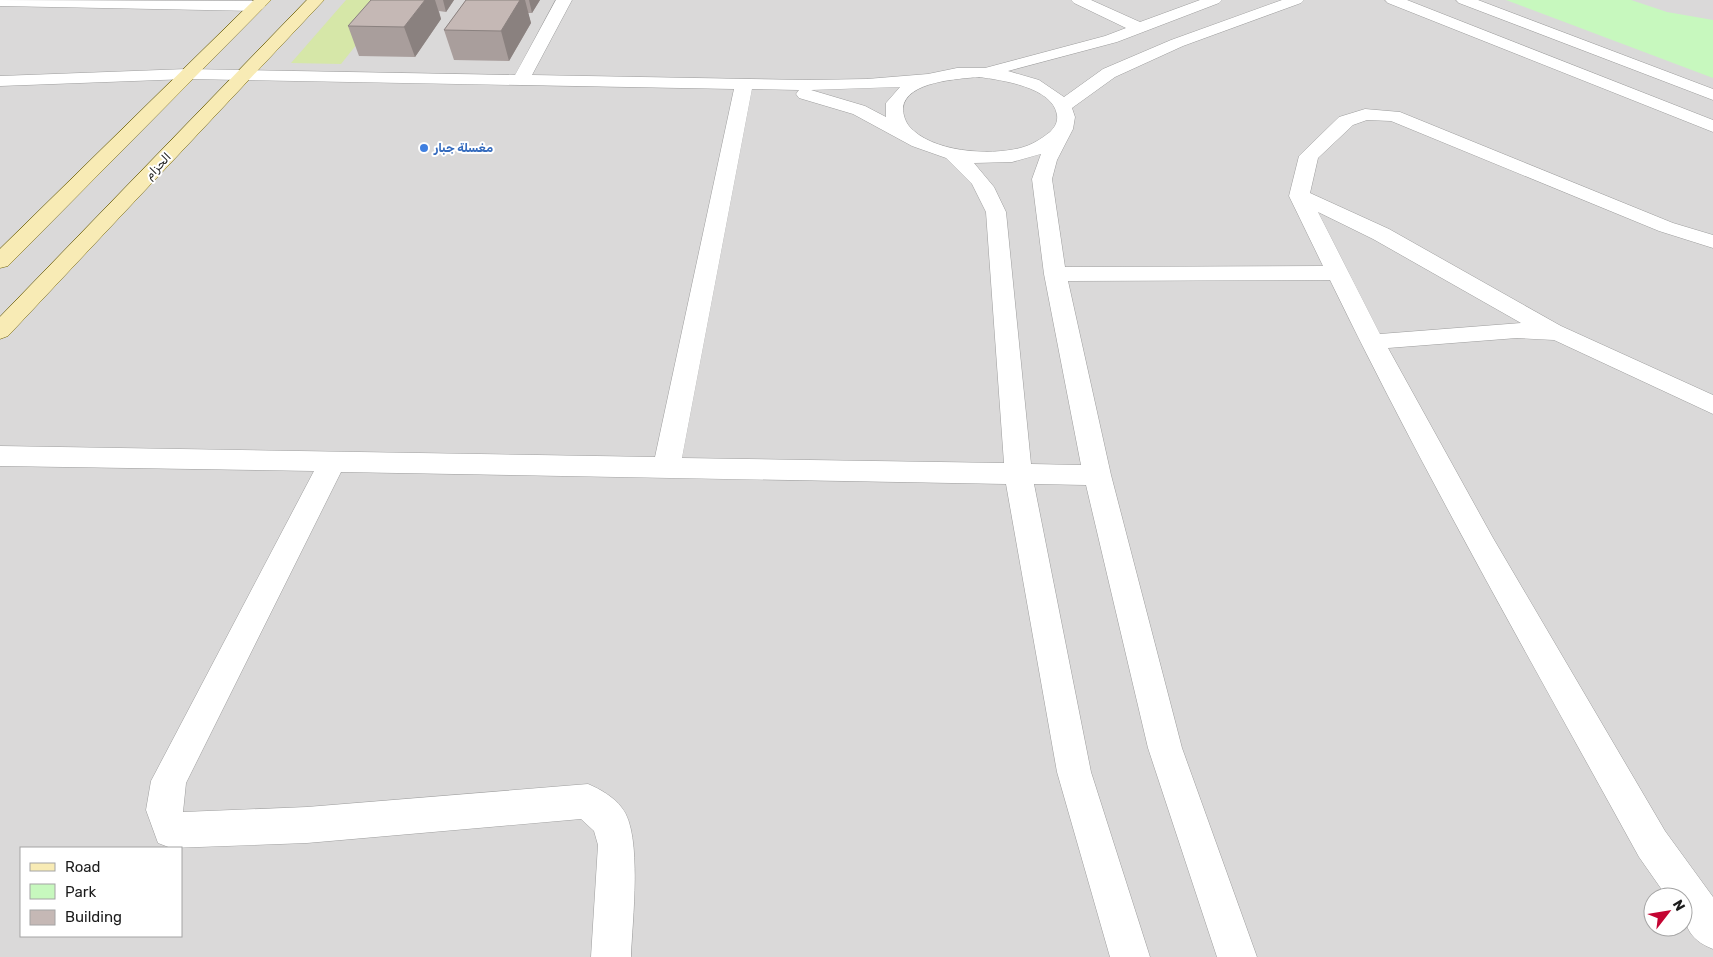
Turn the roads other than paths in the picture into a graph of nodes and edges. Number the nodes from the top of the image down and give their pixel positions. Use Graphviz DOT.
graph roads {
  1 [pos="316,0"];
  2 [pos="564,0"];
  3 [pos="1079,0"];
  4 [pos="1214,0"];
  5 [pos="1296,0"];
  6 [pos="1393,0"];
  7 [pos="1464,0"];
  8 [pos="0,1"];
  9 [pos="260,3"];
  10 [pos="1141,29"];
  11 [pos="979,72"];
  12 [pos="187,74"];
  13 [pos="244,76"];
  14 [pos="928,79"];
  15 [pos="0,81"];
  16 [pos="520,81"];
  17 [pos="744,84"];
  18 [pos="1713,95"];
  19 [pos="1064,118"];
  20 [pos="1713,126"];
  21 [pos="911,138"];
  22 [pos="953,154"];
  23 [pos="1299,196"];
  24 [pos="1713,242"];
  25 [pos="0,261"];
  26 [pos="1338,273"];
  27 [pos="1055,274"];
  28 [pos="0,331"];
  29 [pos="1558,333"];
  30 [pos="1372,342"];
  31 [pos="1713,405"];
  32 [pos="0,456"];
  33 [pos="332,462"];
  34 [pos="666,468"];
  35 [pos="1018,473"];
  36 [pos="1097,475"];
  37 [pos="1713,930"];
  38 [pos="611,957"];
  39 [pos="1130,957"];
  40 [pos="1237,957"];
  1 -- 13 [label="main road, الحزام"];
  2 -- 16 [label="street"];
  3 -- 10 [label="street"];
  4 -- 10 [label="street"];
  5 -- 19 [label="street"];
  6 -- 20 [label="street"];
  7 -- 18 [label="street"];
  8 -- 9 [label="street"];
  9 -- 12 [label="main road"];
  10 -- 11 [label="street"];
  11 -- 14 [label="street"];
  11 -- 19 [label="street"];
  12 -- 13 [label="street"];
  12 -- 15 [label="street"];
  12 -- 25 [label="main road"];
  13 -- 16 [label="street"];
  13 -- 28 [label="main road, الحزام"];
  14 -- 17 [label="street"];
  14 -- 21 [label="street"];
  16 -- 17 [label="street"];
  17 -- 21 [label="street"];
  17 -- 34 [label="street"];
  19 -- 22 [label="street"];
  19 -- 27 [label="street"];
  21 -- 22 [label="street"];
  22 -- 35 [label="street"];
  23 -- 24 [label="street"];
  23 -- 26 [label="street"];
  23 -- 29 [label="street"];
  26 -- 27 [label="street"];
  26 -- 30 [label="street"];
  27 -- 36 [label="street"];
  29 -- 30 [label="street"];
  29 -- 31 [label="street"];
  30 -- 37 [label="street"];
  32 -- 33 [label="street"];
  33 -- 34 [label="street"];
  33 -- 38 [label="street"];
  34 -- 35 [label="street"];
  35 -- 36 [label="street"];
  35 -- 39 [label="street"];
  36 -- 40 [label="street"];
}
